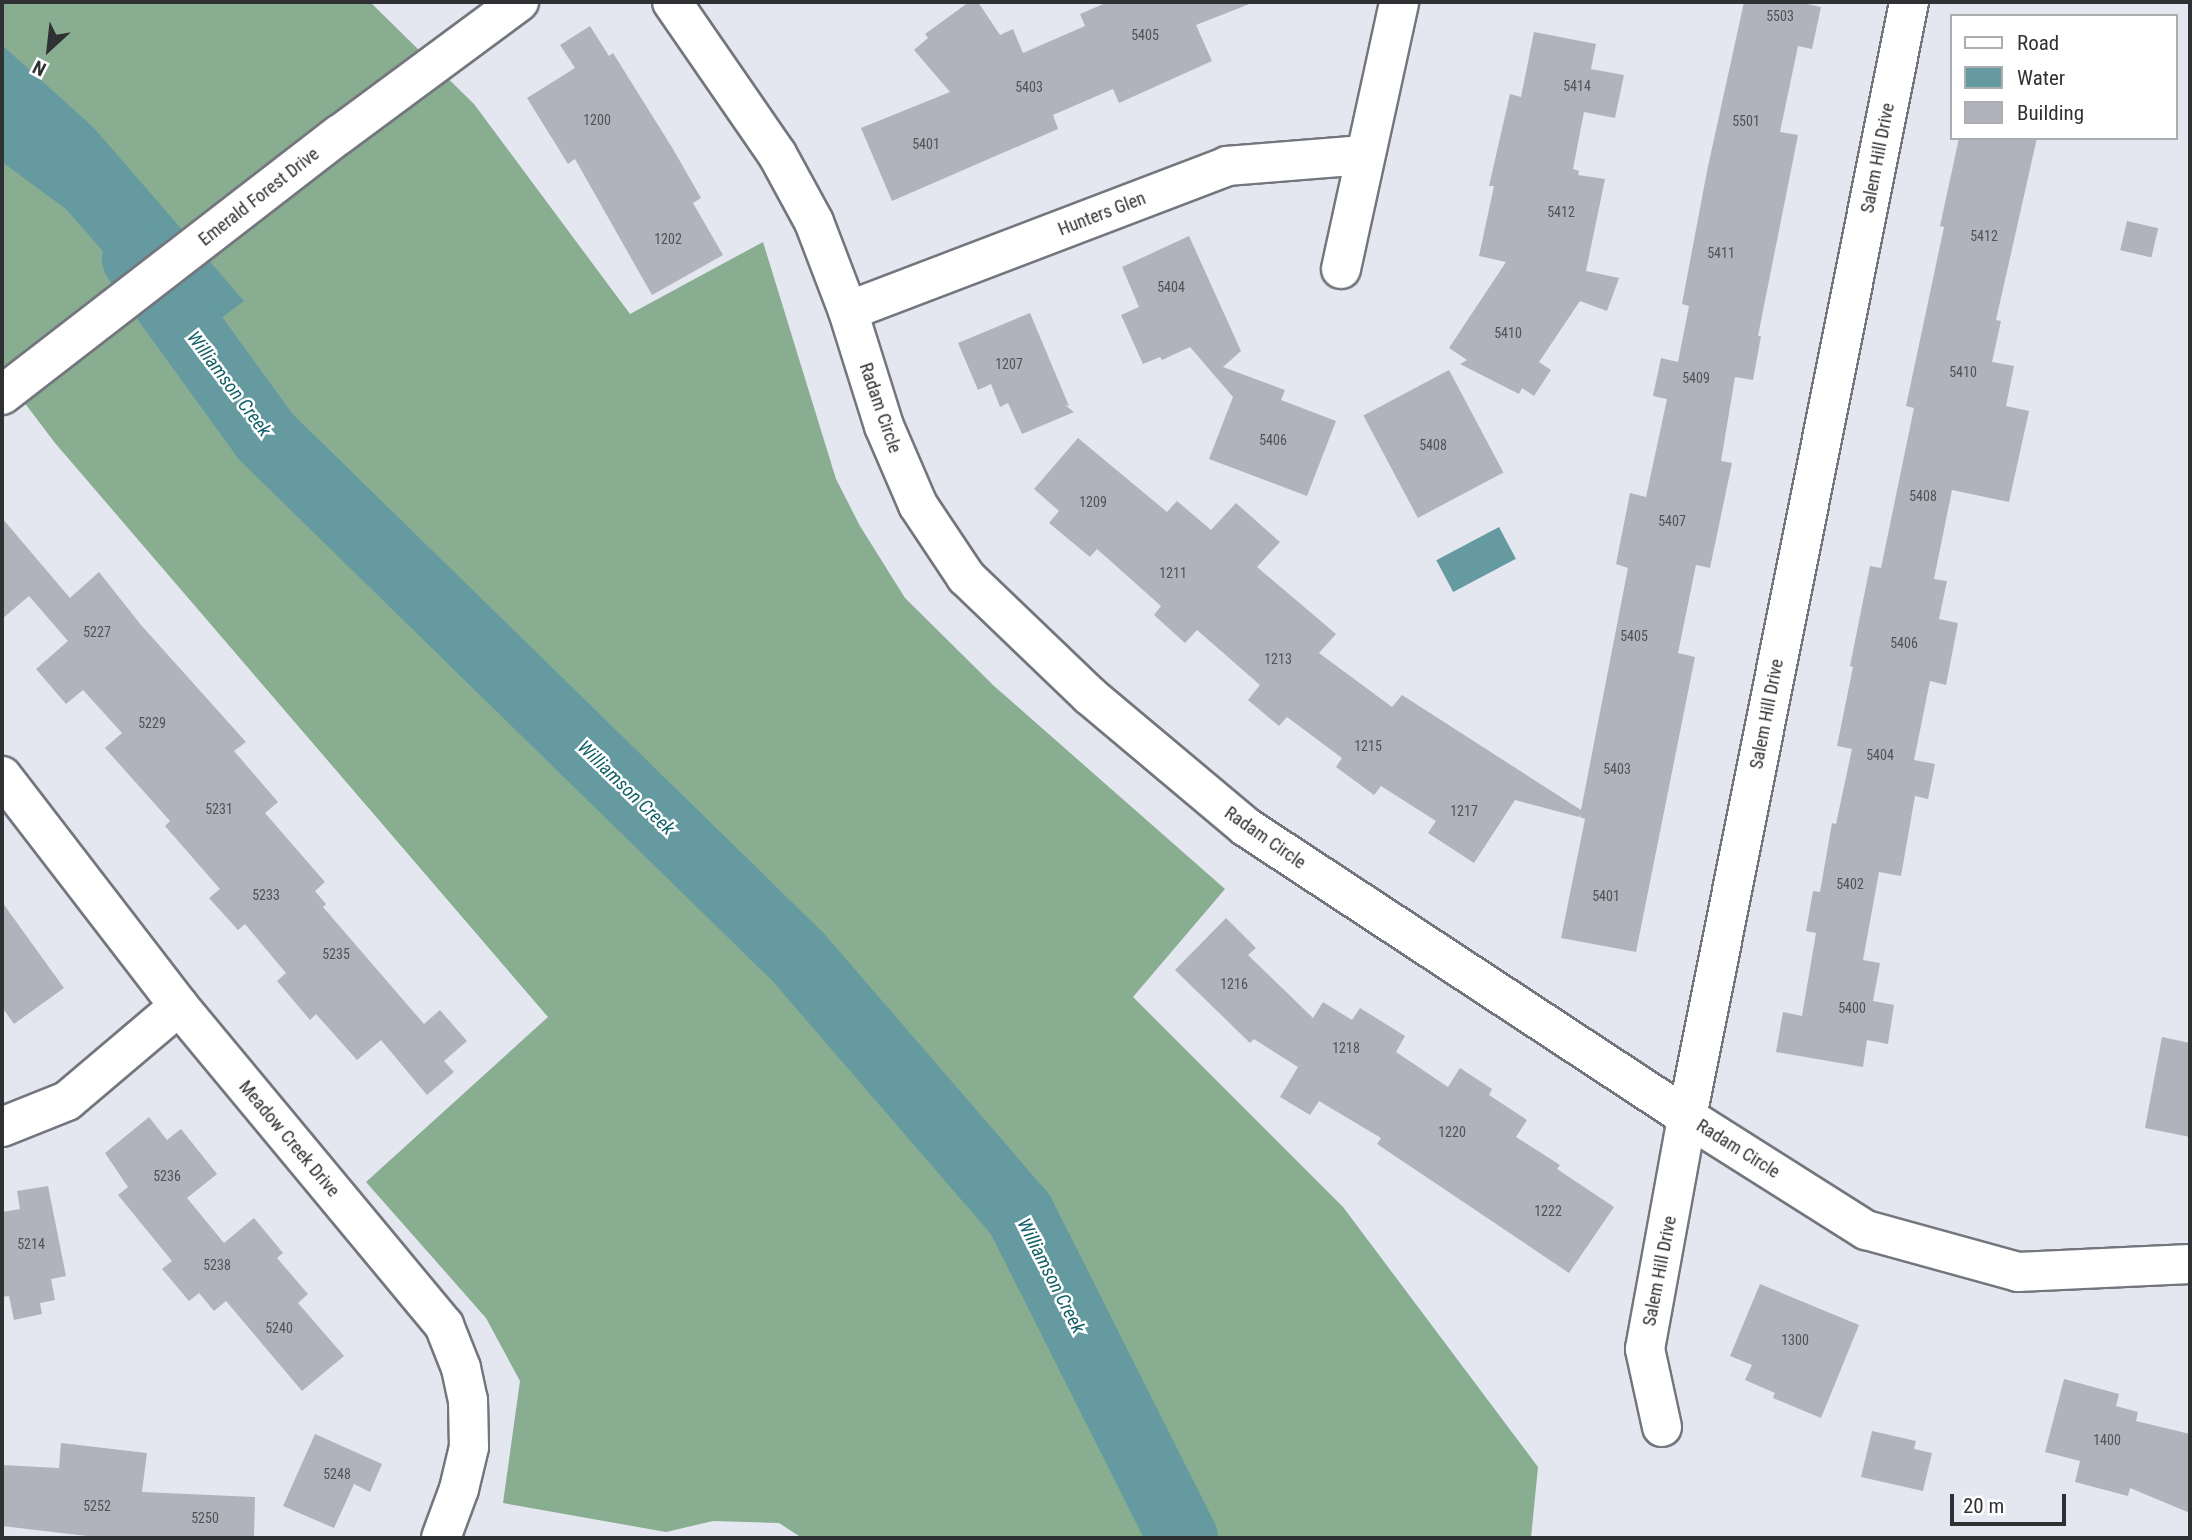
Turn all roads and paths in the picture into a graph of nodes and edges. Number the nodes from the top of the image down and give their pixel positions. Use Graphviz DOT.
graph roads {
  1 [pos="519,2"];
  2 [pos="672,2"];
  3 [pos="1399,2"];
  4 [pos="1909,2"];
  5 [pos="1364,155"];
  6 [pos="1341,269"];
  7 [pos="848,311"];
  8 [pos="2,395"];
  9 [pos="2,776"];
  10 [pos="178,1006"];
  11 [pos="1687,1117"];
  12 [pos="2,1127"];
  13 [pos="2190,1264"];
  14 [pos="1662,1427"];
  15 [pos="441,1538"];
  1 -- 8 [label="street, Emerald Forest Drive"];
  2 -- 7 [label="street, Radam Circle"];
  3 -- 5 [label="street"];
  4 -- 11 [label="street, Salem Hill Drive"];
  5 -- 6 [label="street"];
  5 -- 7 [label="street, Hunters Glen"];
  7 -- 11 [label="street, Radam Circle"];
  9 -- 10 [label="street, Meadow Creek Drive"];
  10 -- 12 [label="street"];
  10 -- 15 [label="street, Meadow Creek Drive"];
  11 -- 13 [label="street, Radam Circle"];
  11 -- 14 [label="street, Salem Hill Drive"];
}
